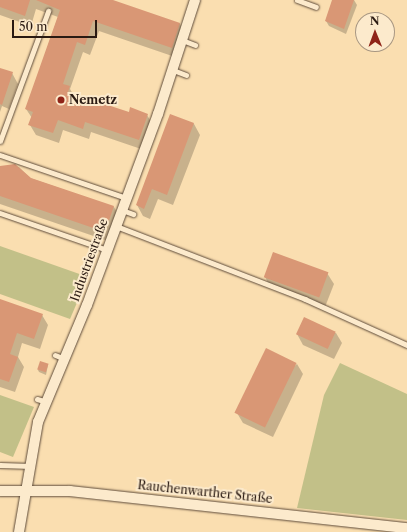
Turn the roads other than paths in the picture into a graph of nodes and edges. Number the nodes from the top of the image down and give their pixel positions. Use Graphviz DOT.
graph roads {
  1 [pos="195,0"];
  2 [pos="297,0"];
  3 [pos="316,6"];
  4 [pos="48,11"];
  5 [pos="182,40"];
  6 [pos="195,45"];
  7 [pos="173,70"];
  8 [pos="186,75"];
  9 [pos="0,141"];
  10 [pos="0,155"];
  11 [pos="126,198"];
  12 [pos="122,210"];
  13 [pos="0,213"];
  14 [pos="133,214"];
  15 [pos="116,226"];
  16 [pos="107,250"];
  17 [pos="407,345"];
  18 [pos="0,465"];
  19 [pos="31,466"];
  20 [pos="0,491"];
  21 [pos="27,491"];
  22 [pos="407,528"];
  23 [pos="19,532"];
  1 -- 5 [label="street, Industriestraße"];
  2 -- 3 [label="lane"];
  4 -- 9 [label="lane"];
  5 -- 6 [label="lane"];
  5 -- 7 [label="street, Industriestraße"];
  7 -- 8 [label="lane"];
  7 -- 11 [label="street, Industriestraße"];
  10 -- 11 [label="lane"];
  11 -- 12 [label="street, Industriestraße"];
  12 -- 14 [label="lane"];
  12 -- 15 [label="street, Industriestraße"];
  13 -- 16 [label="lane"];
  15 -- 16 [label="street, Industriestraße"];
  15 -- 17 [label="lane"];
  16 -- 19 [label="street, Industriestraße"];
  18 -- 19 [label="lane"];
  19 -- 21 [label="street, Industriestraße"];
  20 -- 21 [label="street, Rauchenwarther Straße"];
  21 -- 22 [label="street, Rauchenwarther Straße"];
  21 -- 23 [label="street, Industriestraße"];
}
